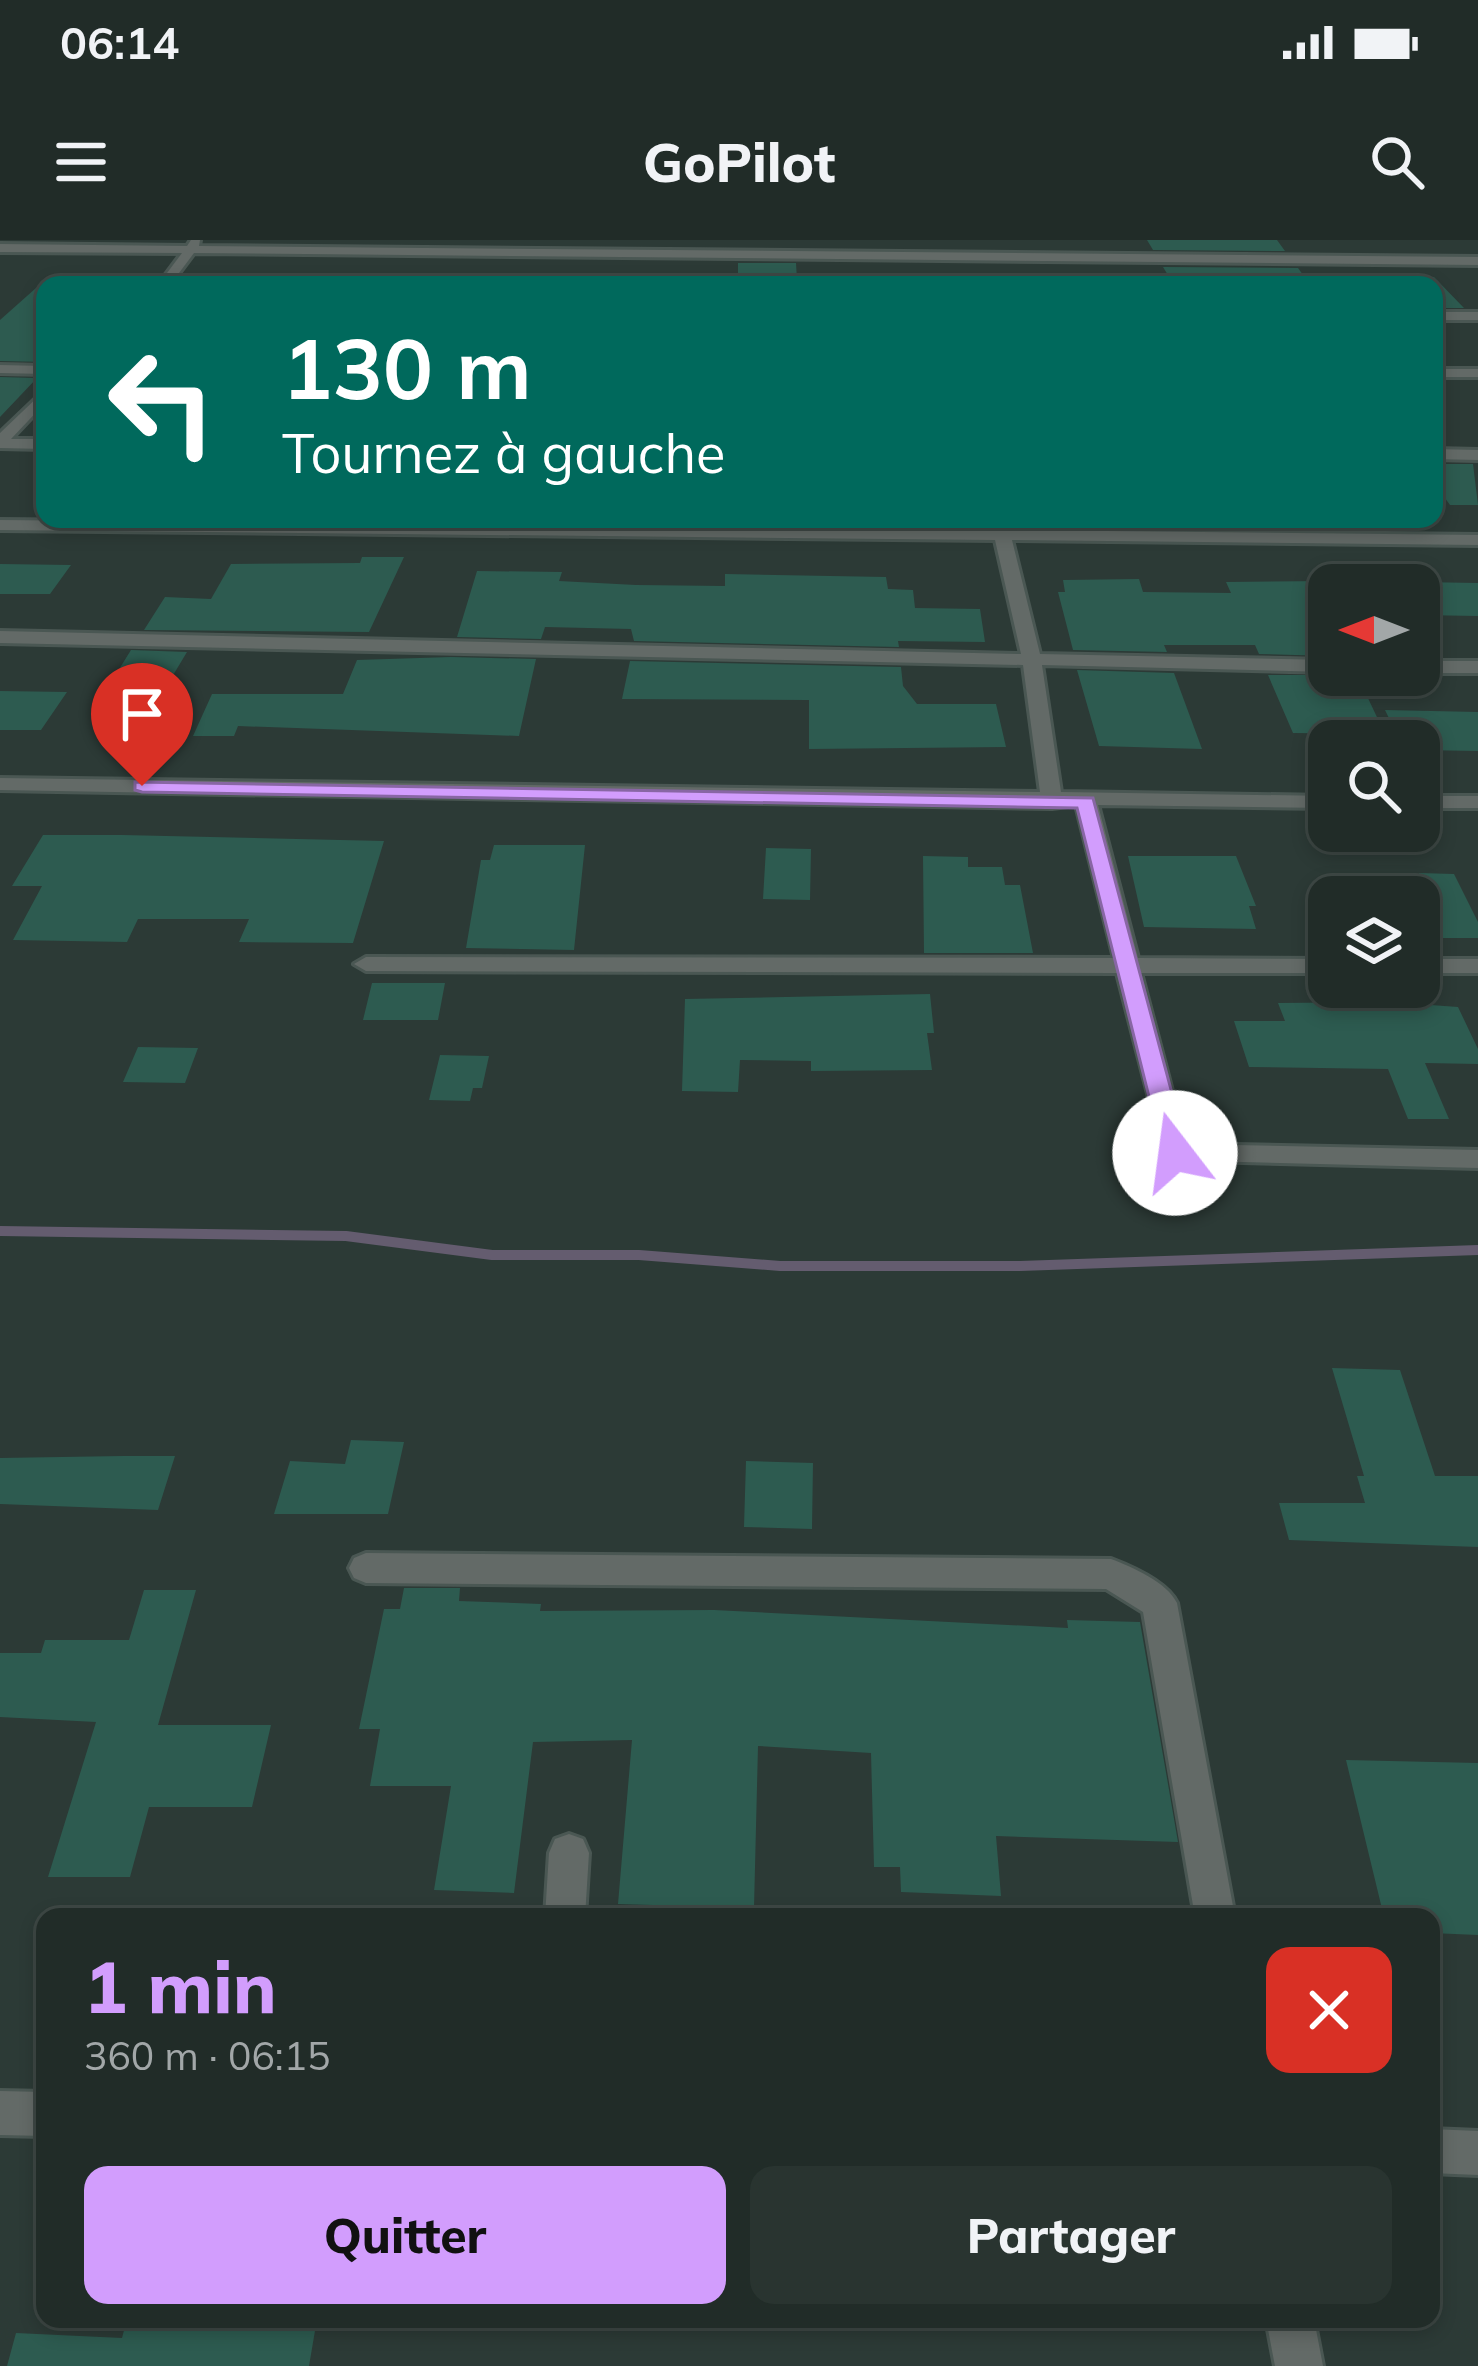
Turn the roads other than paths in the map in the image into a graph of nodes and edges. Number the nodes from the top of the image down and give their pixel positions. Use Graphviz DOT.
graph roads {
  1 [pos="941,240"];
  2 [pos="193,245"];
  3 [pos="0,248"];
  4 [pos="1478,261"];
  5 [pos="948,264"];
  6 [pos="171,276"];
  7 [pos="1443,316"];
  8 [pos="1478,316"];
  9 [pos="0,369"];
  10 [pos="36,370"];
  11 [pos="1443,373"];
  12 [pos="1478,373"];
  13 [pos="36,404"];
  14 [pos="0,443"];
  15 [pos="36,444"];
  16 [pos="1443,454"];
  17 [pos="1478,455"];
  18 [pos="0,525"];
  19 [pos="36,525"];
  20 [pos="1000,528"];
  21 [pos="1068,528"];
  22 [pos="1478,540"];
  23 [pos="0,638"];
  24 [pos="1031,659"];
  25 [pos="1308,665"];
  26 [pos="1440,667"];
  27 [pos="1478,667"];
  28 [pos="0,784"];
  29 [pos="1052,802"];
  30 [pos="1086,802"];
  31 [pos="1308,802"];
  32 [pos="1440,802"];
  33 [pos="1478,802"];
  34 [pos="366,964"];
  35 [pos="1124,964"];
  36 [pos="1308,966"];
  37 [pos="1440,966"];
  38 [pos="1478,966"];
  39 [pos="1478,1159"];
  40 [pos="366,1568"];
  41 [pos="569,1853"];
  42 [pos="566,1908"];
  43 [pos="1213,1908"];
  44 [pos="0,2113"];
  45 [pos="36,2114"];
  46 [pos="1440,2151"];
  47 [pos="1478,2153"];
  48 [pos="1292,2328"];
  49 [pos="1299,2366"];
  1 -- 5 [label="street"];
  2 -- 3 [label="street"];
  2 -- 5 [label="street"];
  2 -- 6 [label="street"];
  4 -- 5 [label="street"];
  7 -- 8 [label="street"];
  9 -- 10 [label="street"];
  11 -- 12 [label="street"];
  13 -- 14 [label="street"];
  14 -- 15 [label="street"];
  16 -- 17 [label="street"];
  18 -- 19 [label="street"];
  20 -- 24 [label="street"];
  21 -- 22 [label="street"];
  23 -- 24 [label="street"];
  24 -- 25 [label="street"];
  24 -- 29 [label="street"];
  26 -- 27 [label="street"];
  28 -- 29 [label="street"];
  29 -- 30 [label="street"];
  30 -- 31 [label="street"];
  30 -- 35 [label="street"];
  32 -- 33 [label="street"];
  34 -- 35 [label="street"];
  35 -- 36 [label="street"];
  35 -- 39 [label="street"];
  37 -- 38 [label="street"];
  40 -- 43 [label="street"];
  41 -- 42 [label="street"];
  44 -- 45 [label="street"];
  46 -- 47 [label="street"];
  48 -- 49 [label="street"];
}
